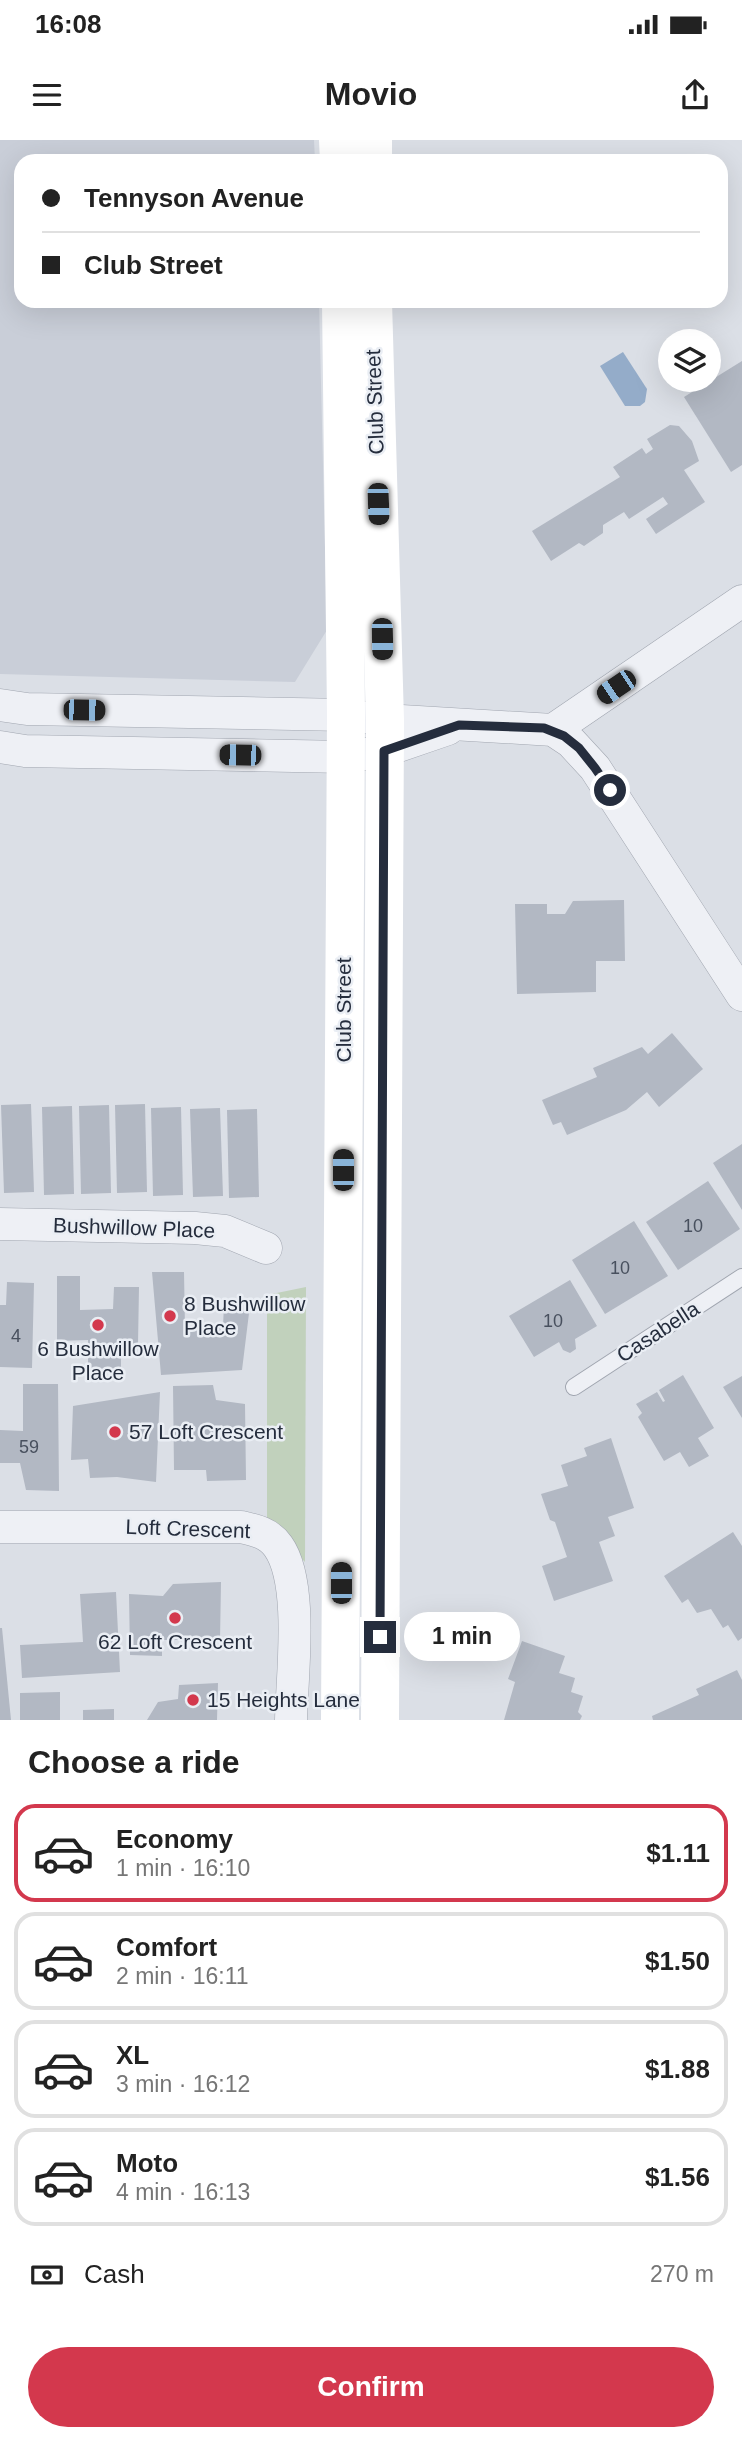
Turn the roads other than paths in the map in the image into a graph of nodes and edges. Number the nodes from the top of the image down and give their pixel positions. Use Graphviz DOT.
graph roads {
  1 [pos="341,308"];
  2 [pos="373,308"];
  3 [pos="742,601"];
  4 [pos="0,705"];
  5 [pos="346,715"];
  6 [pos="553,730"];
  7 [pos="384,736"];
  8 [pos="0,747"];
  9 [pos="346,757"];
  10 [pos="742,995"];
  11 [pos="0,1224"];
  12 [pos="266,1248"];
  13 [pos="742,1277"];
  14 [pos="574,1387"];
  15 [pos="0,1527"];
  16 [pos="291,1720"];
  17 [pos="340,1720"];
  18 [pos="380,1720"];
  1 -- 5 [label="main road, Club Street"];
  2 -- 7 [label="main road, Club Street"];
  3 -- 6 [label="street"];
  4 -- 5 [label="street"];
  5 -- 7 [label="street"];
  5 -- 9 [label="main road, Club Street"];
  6 -- 7 [label="street"];
  6 -- 10 [label="street"];
  7 -- 9 [label="street"];
  7 -- 18 [label="main road, Club Street"];
  8 -- 9 [label="street"];
  9 -- 17 [label="main road, Club Street"];
  11 -- 12 [label="street, Bushwillow Place"];
  13 -- 14 [label="lane, Casabella"];
  15 -- 16 [label="street, Loft Crescent"];
}
